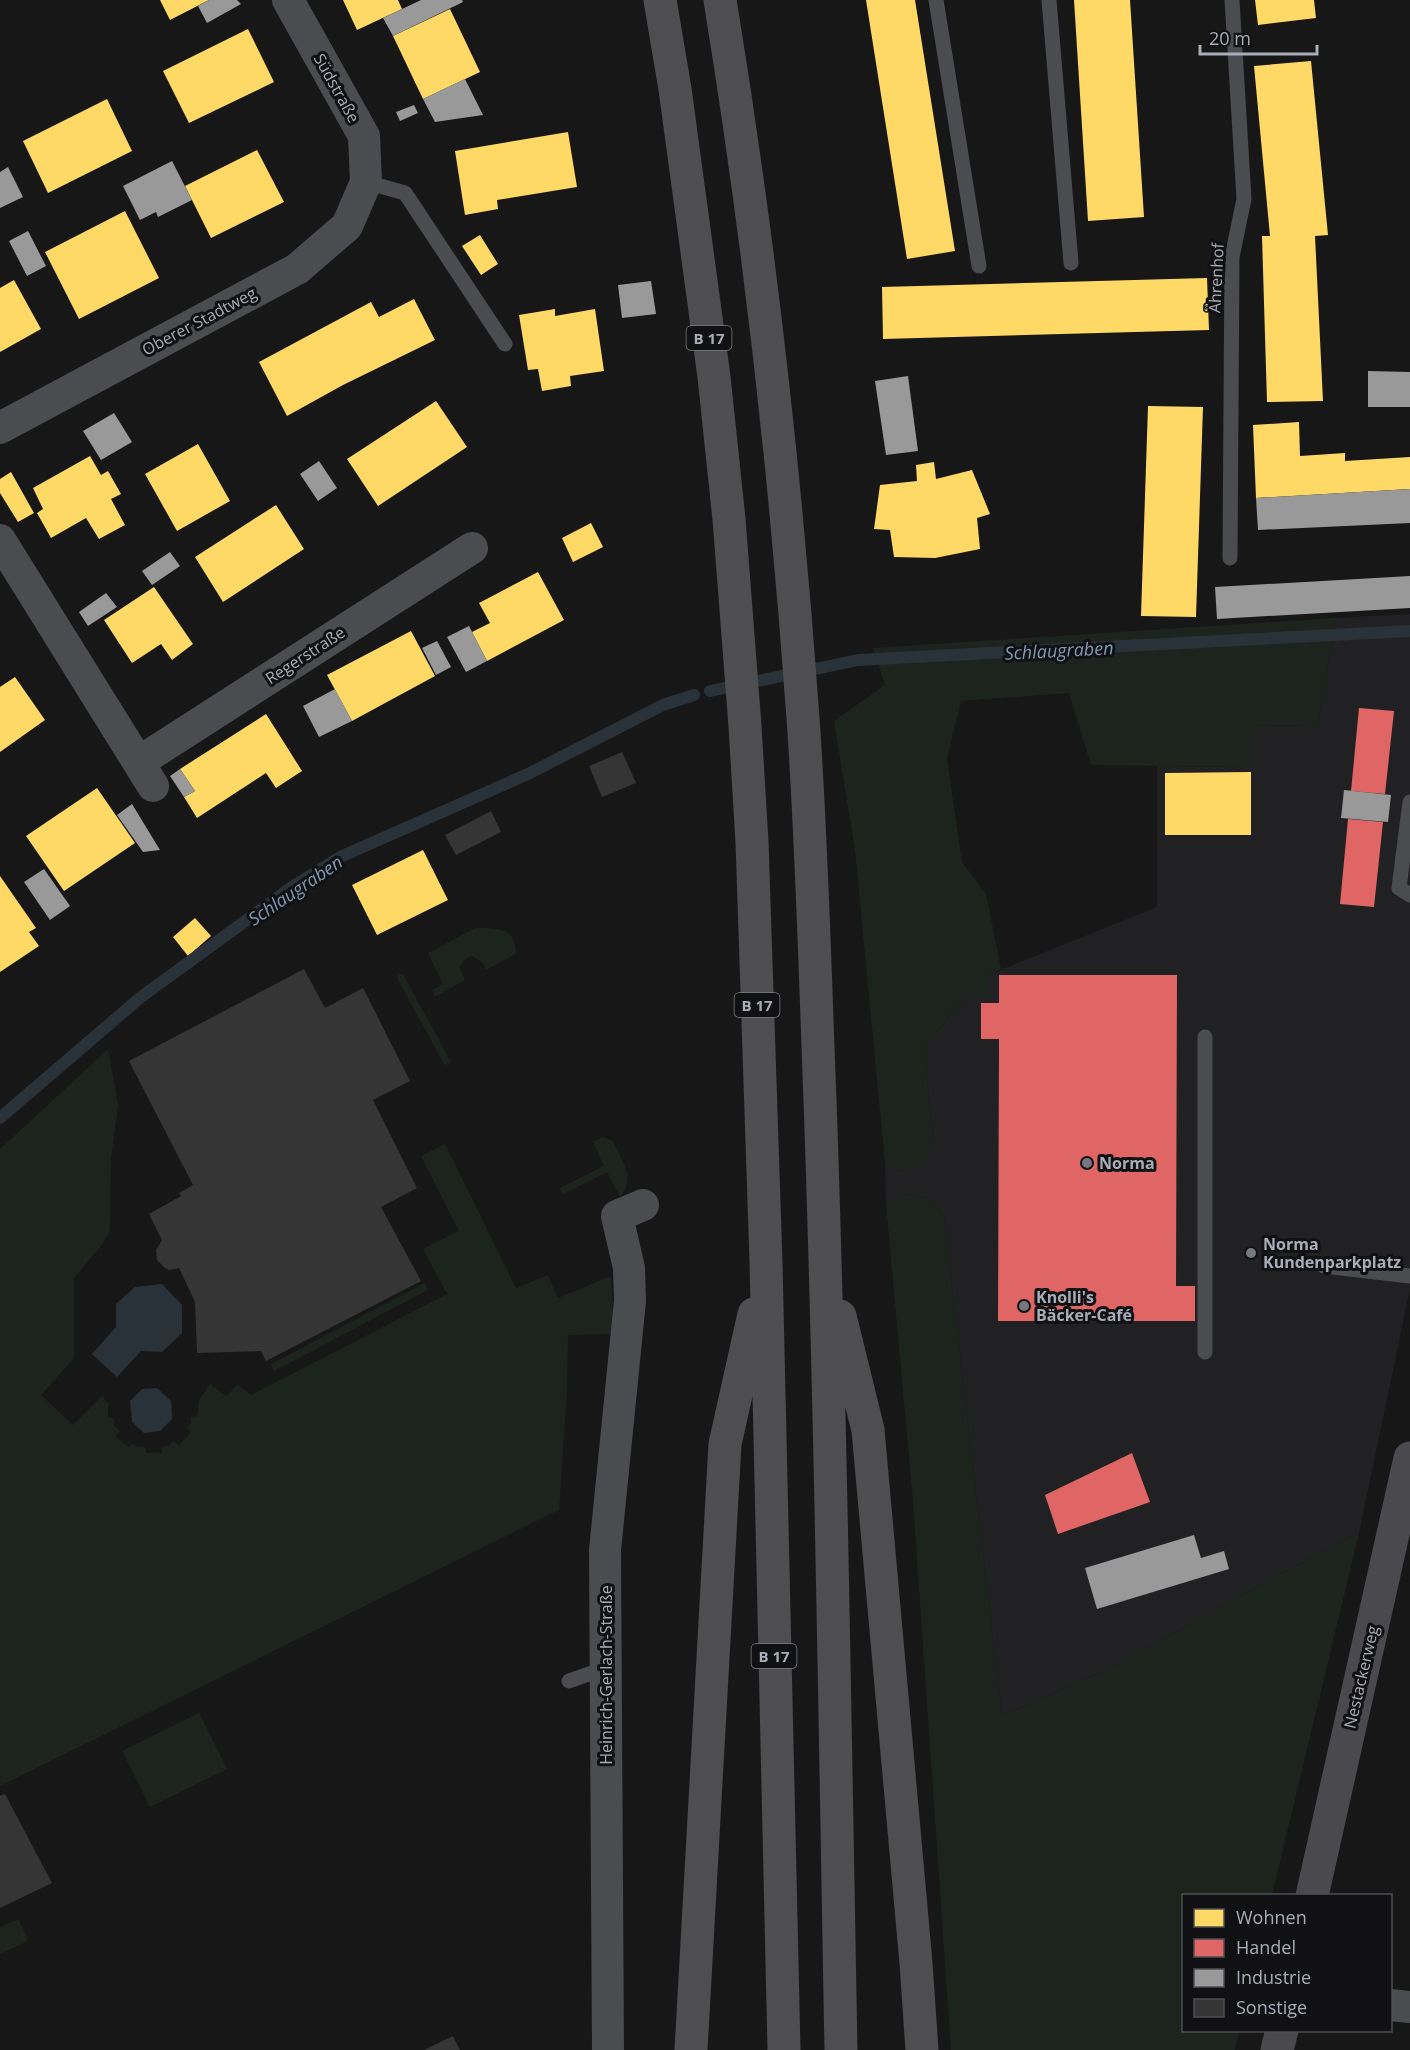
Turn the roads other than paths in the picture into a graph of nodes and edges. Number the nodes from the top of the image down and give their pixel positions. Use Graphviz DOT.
graph roads {
  1 [pos="288,0"];
  2 [pos="660,0"];
  3 [pos="720,0"];
  4 [pos="936,0"];
  5 [pos="1048,0"];
  6 [pos="1232,0"];
  7 [pos="366,182"];
  8 [pos="1071,263"];
  9 [pos="979,266"];
  10 [pos="505,344"];
  11 [pos="0,428"];
  12 [pos="0,540"];
  13 [pos="472,548"];
  14 [pos="1230,558"];
  15 [pos="1410,802"];
  16 [pos="1410,895"];
  17 [pos="1205,1037"];
  18 [pos="643,1204"];
  19 [pos="825,1254"];
  20 [pos="766,1262"];
  21 [pos="1324,1266"];
  22 [pos="1410,1276"];
  23 [pos="1205,1352"];
  24 [pos="1410,1458"];
  25 [pos="606,1668"];
  26 [pos="569,1681"];
  27 [pos="1312,1894"];
  28 [pos="1392,2005"];
  29 [pos="1410,2007"];
  30 [pos="1282,2032"];
  31 [pos="608,2050"];
  32 [pos="690,2050"];
  33 [pos="784,2050"];
  34 [pos="841,2050"];
  35 [pos="922,2050"];
  36 [pos="1277,2050"];
  1 -- 7 [label="street, Südstraße"];
  2 -- 20 [label="highway, B 17"];
  3 -- 19 [label="highway"];
  4 -- 9 [label="lane"];
  5 -- 8 [label="lane"];
  6 -- 14 [label="lane, Ährenhof"];
  7 -- 10 [label="lane"];
  7 -- 11 [label="street, Oberer Stadtweg"];
  12 -- 13 [label="street, Regerstraße"];
  15 -- 16 [label="lane"];
  17 -- 23 [label="lane"];
  18 -- 25 [label="street, Heinrich-Gerlach-Straße"];
  19 -- 34 [label="highway"];
  19 -- 35 [label="highway"];
  20 -- 32 [label="highway"];
  20 -- 33 [label="highway, B 17"];
  21 -- 22 [label="lane"];
  24 -- 27 [label="street, Nestackerweg"];
  25 -- 26 [label="lane"];
  25 -- 31 [label="street, Heinrich-Gerlach-Straße"];
  28 -- 29 [label="street"];
  30 -- 36 [label="street"];
}
